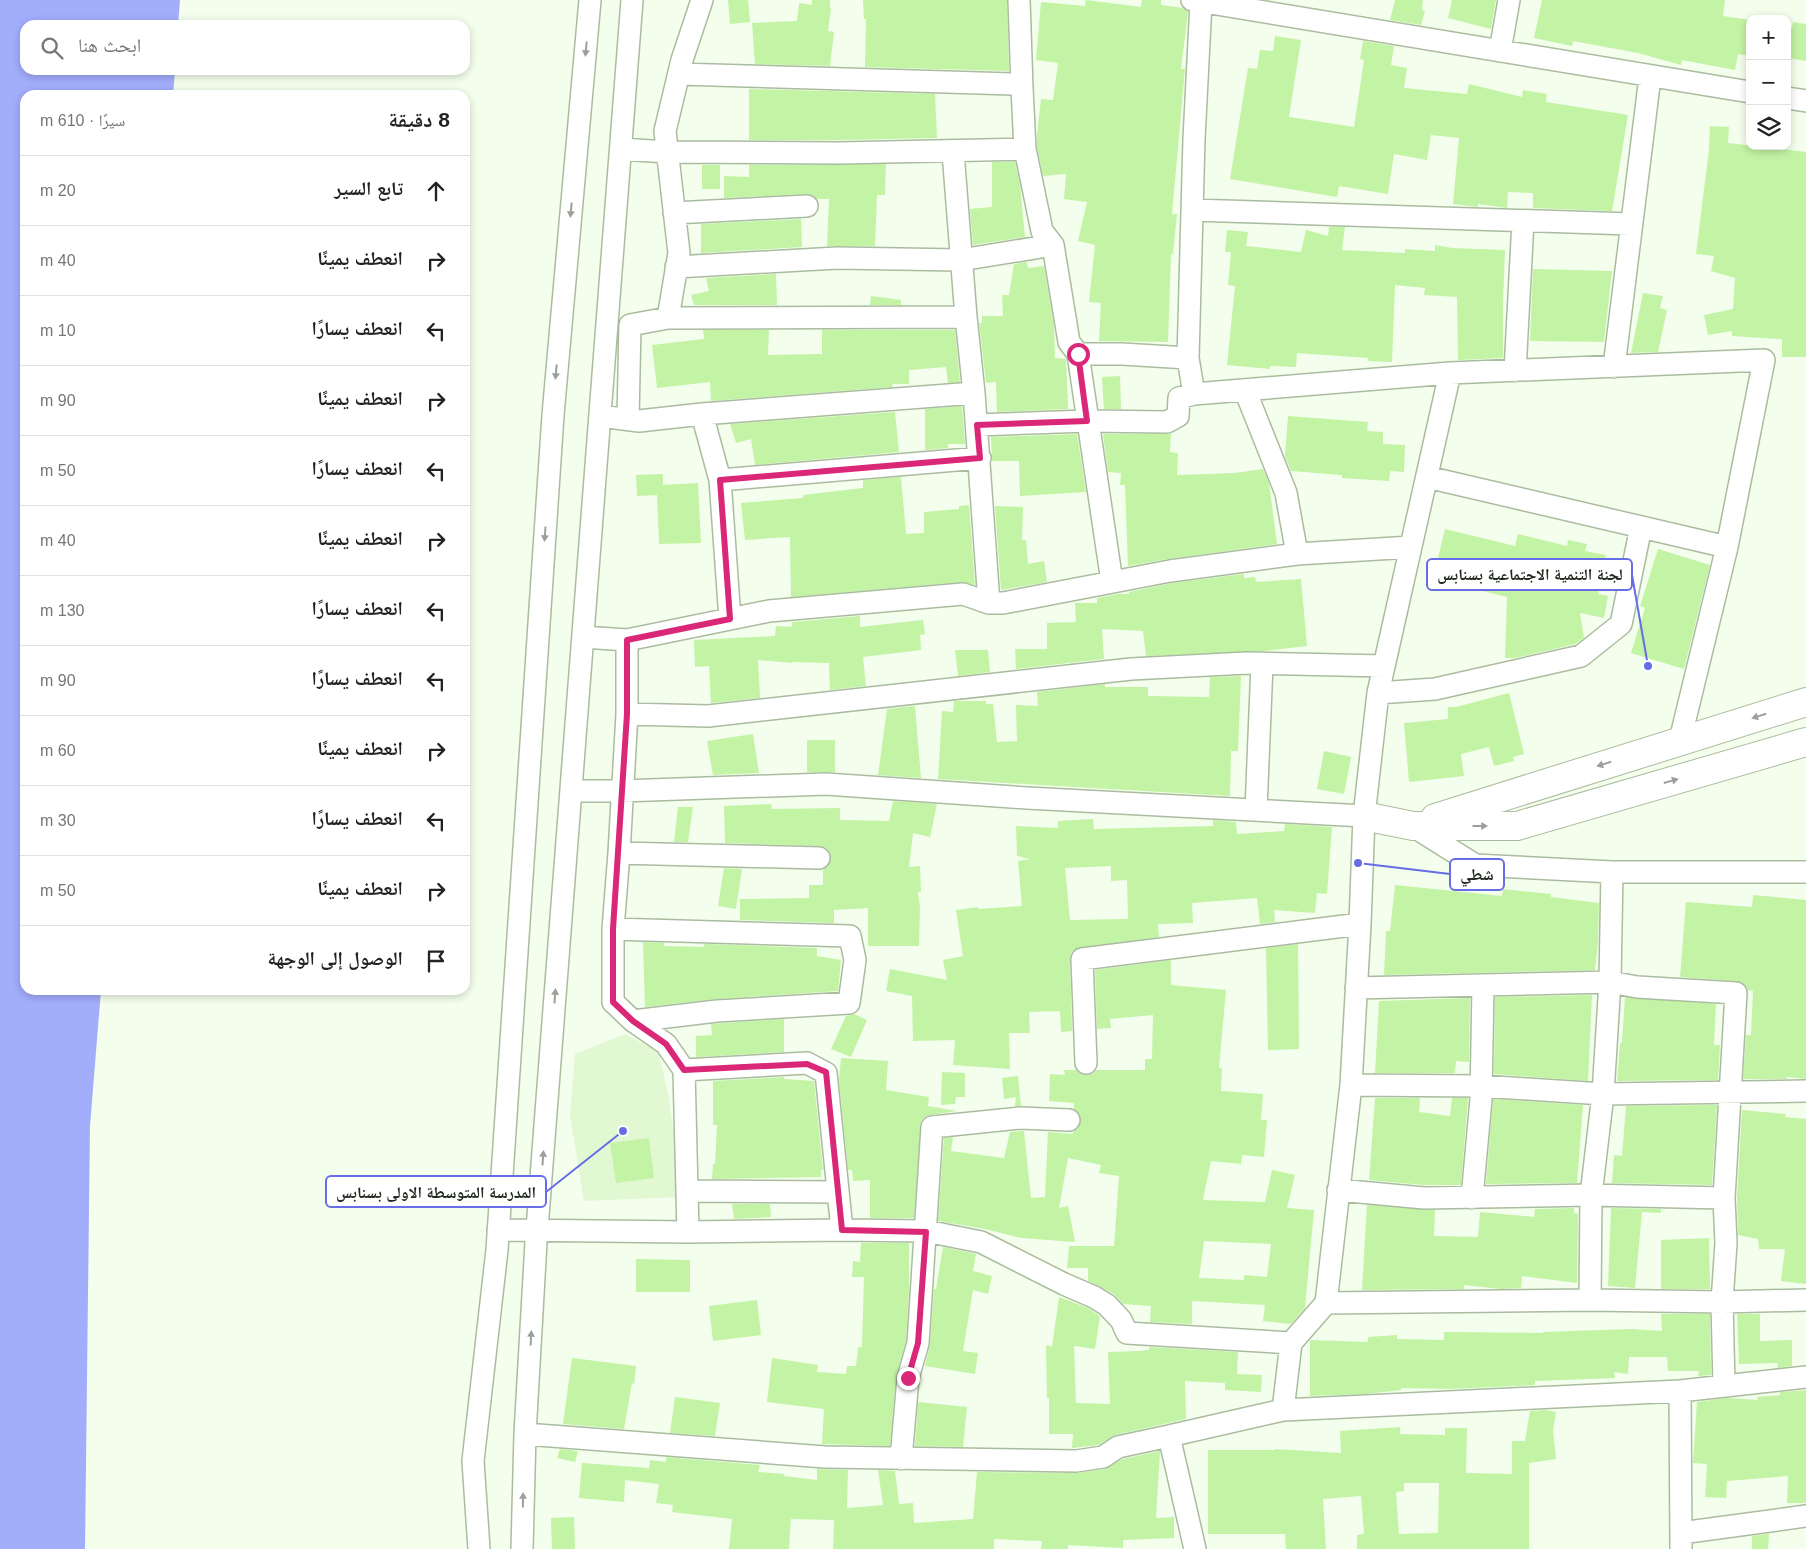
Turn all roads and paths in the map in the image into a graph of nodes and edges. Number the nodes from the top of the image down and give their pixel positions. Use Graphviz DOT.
graph roads {
  1 [pos="590,0"];
  2 [pos="632,0"];
  3 [pos="702,0"];
  4 [pos="1019,0"];
  5 [pos="1509,0"];
  6 [pos="1196,1"];
  7 [pos="1500,51"];
  8 [pos="679,74"];
  9 [pos="1650,77"];
  10 [pos="1022,88"];
  11 [pos="1746,91"];
  12 [pos="1791,99"];
  13 [pos="1806,101"];
  14 [pos="621,148"];
  15 [pos="1025,149"];
  16 [pos="667,152"];
  17 [pos="952,152"];
  18 [pos="807,206"];
  19 [pos="1192,210"];
  20 [pos="674,212"];
  21 [pos="1523,221"];
  22 [pos="1632,224"];
  23 [pos="1053,245"];
  24 [pos="961,260"];
  25 [pos="676,267"];
  26 [pos="966,317"];
  27 [pos="668,318"];
  28 [pos="1078,354"];
  29 [pos="1188,358"];
  30 [pos="1614,367"];
  31 [pos="1515,370"];
  32 [pos="1450,373"];
  33 [pos="1246,390"];
  34 [pos="974,393"];
  35 [pos="1194,394"];
  36 [pos="702,414"];
  37 [pos="600,416"];
  38 [pos="628,419"];
  39 [pos="1087,421"];
  40 [pos="977,425"];
  41 [pos="980,458"];
  42 [pos="1427,477"];
  43 [pos="720,480"];
  44 [pos="1641,527"];
  45 [pos="1411,547"];
  46 [pos="1727,547"];
  47 [pos="1296,554"];
  48 [pos="1112,582"];
  49 [pos="989,603"];
  50 [pos="730,619"];
  51 [pos="583,637"];
  52 [pos="627,640"];
  53 [pos="1262,664"];
  54 [pos="1384,666"];
  55 [pos="1378,693"];
  56 [pos="1806,702"];
  57 [pos="627,714"];
  58 [pos="1680,740"];
  59 [pos="1806,742"];
  60 [pos="571,791"];
  61 [pos="621,792"];
  62 [pos="1256,810"];
  63 [pos="1364,816"];
  64 [pos="1414,826"];
  65 [pos="619,853"];
  66 [pos="819,858"];
  67 [pos="1612,872"];
  68 [pos="1806,872"];
  69 [pos="1360,924"];
  70 [pos="613,929"];
  71 [pos="1610,982"];
  72 [pos="1483,985"];
  73 [pos="1356,988"];
  74 [pos="633,1021"];
  75 [pos="1086,1063"];
  76 [pos="684,1070"];
  77 [pos="1351,1085"];
  78 [pos="1481,1086"];
  79 [pos="1806,1090"];
  80 [pos="1730,1091"];
  81 [pos="1603,1094"];
  82 [pos="1068,1120"];
  83 [pos="1338,1190"];
  84 [pos="687,1191"];
  85 [pos="838,1192"];
  86 [pos="1591,1195"];
  87 [pos="1472,1198"];
  88 [pos="1724,1198"];
  89 [pos="498,1230"];
  90 [pos="537,1230"];
  91 [pos="842,1230"];
  92 [pos="688,1232"];
  93 [pos="926,1232"];
  94 [pos="1590,1300"];
  95 [pos="1806,1300"];
  96 [pos="1722,1302"];
  97 [pos="1326,1303"];
  98 [pos="1291,1343"];
  99 [pos="1806,1377"];
  100 [pos="1724,1386"];
  101 [pos="1680,1391"];
  102 [pos="1283,1410"];
  103 [pos="525,1434"];
  104 [pos="1169,1436"];
  105 [pos="901,1459"];
  106 [pos="1806,1516"];
  107 [pos="1681,1541"];
  108 [pos="479,1549"];
  109 [pos="522,1549"];
  110 [pos="1195,1549"];
  1 -- 89 [label="street, one-way"];
  2 -- 14 [label="street"];
  3 -- 8 [label="street"];
  4 -- 10 [label="street"];
  5 -- 7 [label="street"];
  6 -- 7 [label="street"];
  6 -- 19 [label="street"];
  7 -- 9 [label="street"];
  8 -- 10 [label="street"];
  8 -- 16 [label="street"];
  9 -- 11 [label="street"];
  9 -- 22 [label="street"];
  10 -- 15 [label="street"];
  12 -- 13 [label="street"];
  14 -- 16 [label="street"];
  14 -- 37 [label="street"];
  15 -- 17 [label="street"];
  15 -- 23 [label="street"];
  16 -- 17 [label="street"];
  16 -- 20 [label="street"];
  17 -- 24 [label="street"];
  18 -- 20 [label="street"];
  19 -- 21 [label="street"];
  19 -- 29 [label="street"];
  20 -- 25 [label="street"];
  21 -- 22 [label="street"];
  21 -- 31 [label="street"];
  22 -- 30 [label="street"];
  23 -- 24 [label="street"];
  23 -- 28 [label="street"];
  24 -- 25 [label="street"];
  24 -- 26 [label="street"];
  25 -- 27 [label="street"];
  26 -- 27 [label="street"];
  26 -- 34 [label="street"];
  27 -- 38 [label="street"];
  28 -- 29 [label="street"];
  28 -- 39 [label="street"];
  29 -- 35 [label="street"];
  30 -- 31 [label="street"];
  30 -- 46 [label="street"];
  31 -- 32 [label="street"];
  32 -- 33 [label="street"];
  32 -- 42 [label="street"];
  33 -- 35 [label="street"];
  33 -- 47 [label="street"];
  34 -- 36 [label="street"];
  34 -- 40 [label="street"];
  35 -- 39 [label="street"];
  36 -- 38 [label="street"];
  36 -- 43 [label="street"];
  37 -- 38 [label="street"];
  37 -- 51 [label="street"];
  39 -- 40 [label="street"];
  39 -- 48 [label="street"];
  40 -- 41 [label="street"];
  41 -- 43 [label="street"];
  41 -- 49 [label="street"];
  42 -- 44 [label="street"];
  42 -- 45 [label="street"];
  43 -- 50 [label="street"];
  44 -- 46 [label="street"];
  44 -- 55 [label="street"];
  45 -- 47 [label="street"];
  45 -- 54 [label="street"];
  46 -- 58 [label="street"];
  47 -- 48 [label="street"];
  48 -- 49 [label="street"];
  49 -- 50 [label="street"];
  50 -- 52 [label="street"];
  51 -- 52 [label="street"];
  51 -- 60 [label="street"];
  52 -- 57 [label="street"];
  53 -- 54 [label="street"];
  53 -- 57 [label="street"];
  53 -- 62 [label="street"];
  54 -- 55 [label="street"];
  55 -- 63 [label="street"];
  56 -- 58 [label="street, one-way"];
  57 -- 61 [label="street"];
  58 -- 64 [label="street, one-way"];
  64 -- 59 [label="street, one-way"];
  60 -- 61 [label="street"];
  90 -- 60 [label="street, one-way"];
  61 -- 62 [label="street"];
  61 -- 65 [label="street"];
  62 -- 63 [label="street"];
  63 -- 64 [label="street"];
  63 -- 69 [label="street"];
  64 -- 67 [label="street"];
  65 -- 66 [label="street"];
  65 -- 70 [label="street"];
  67 -- 68 [label="street"];
  67 -- 71 [label="street"];
  69 -- 73 [label="street"];
  69 -- 75 [label="street"];
  70 -- 74 [label="street"];
  70 -- 74 [label="street"];
  71 -- 72 [label="street"];
  71 -- 80 [label="street"];
  71 -- 81 [label="street"];
  72 -- 73 [label="street"];
  72 -- 78 [label="street"];
  73 -- 77 [label="street"];
  74 -- 76 [label="street"];
  76 -- 84 [label="street"];
  76 -- 85 [label="street"];
  77 -- 78 [label="street"];
  77 -- 83 [label="street"];
  78 -- 81 [label="street"];
  78 -- 87 [label="street"];
  79 -- 80 [label="street"];
  80 -- 81 [label="street"];
  80 -- 88 [label="street"];
  81 -- 86 [label="street"];
  82 -- 93 [label="street"];
  83 -- 87 [label="street"];
  83 -- 97 [label="street"];
  84 -- 85 [label="street"];
  84 -- 92 [label="street"];
  85 -- 91 [label="street"];
  86 -- 87 [label="street"];
  86 -- 88 [label="street"];
  86 -- 94 [label="street"];
  88 -- 96 [label="street"];
  89 -- 90 [label="street"];
  89 -- 108 [label="street"];
  90 -- 92 [label="street"];
  103 -- 90 [label="street, one-way"];
  91 -- 92 [label="street"];
  91 -- 93 [label="street"];
  93 -- 98 [label="street"];
  93 -- 105 [label="street"];
  94 -- 96 [label="street"];
  94 -- 97 [label="street"];
  95 -- 96 [label="street"];
  96 -- 100 [label="street"];
  97 -- 98 [label="street"];
  98 -- 102 [label="street"];
  99 -- 100 [label="street"];
  100 -- 101 [label="street"];
  101 -- 102 [label="street"];
  101 -- 107 [label="street"];
  102 -- 104 [label="street"];
  103 -- 105 [label="street"];
  109 -- 103 [label="street, one-way"];
  104 -- 105 [label="street"];
  104 -- 110 [label="street"];
  106 -- 107 [label="street"];
}
